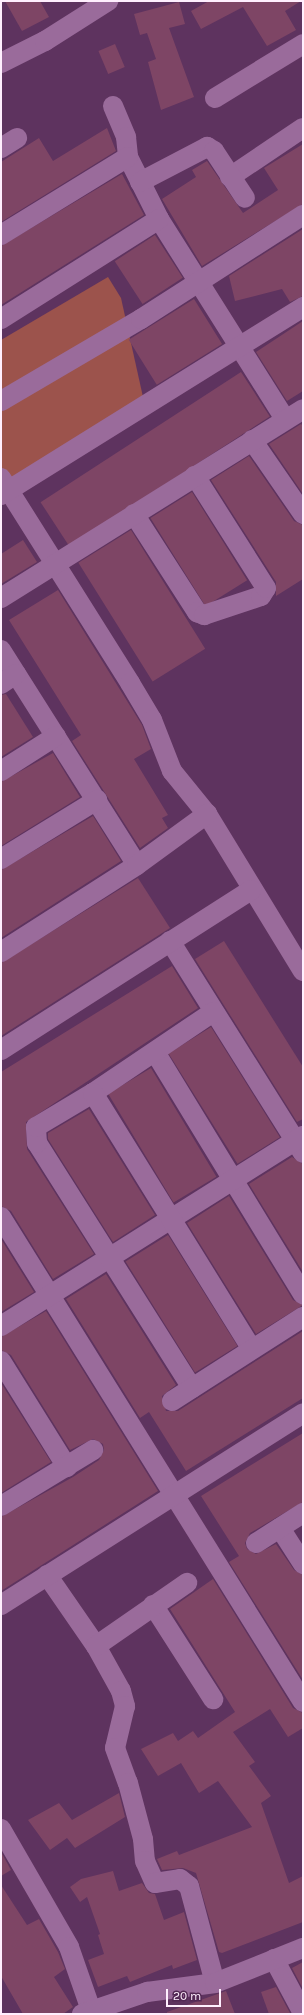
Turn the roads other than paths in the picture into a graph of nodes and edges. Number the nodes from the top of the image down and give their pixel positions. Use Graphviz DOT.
graph roads {
  1 [pos="108,1"];
  2 [pos="303,44"];
  3 [pos="1,63"];
  4 [pos="215,98"];
  5 [pos="113,106"];
  6 [pos="303,128"];
  7 [pos="128,157"];
  8 [pos="230,177"];
  9 [pos="140,182"];
  10 [pos="246,198"];
  11 [pos="303,215"];
  12 [pos="159,219"];
  13 [pos="1,234"];
  14 [pos="200,281"];
  15 [pos="303,307"];
  16 [pos="1,319"];
  17 [pos="240,347"];
  18 [pos="1,401"];
  19 [pos="303,409"];
  20 [pos="285,419"];
  21 [pos="252,440"];
  22 [pos="195,476"];
  23 [pos="4,488"];
  24 [pos="134,514"];
  25 [pos="303,514"];
  26 [pos="54,564"];
  27 [pos="1,598"];
  28 [pos="1,650"];
  29 [pos="8,679"];
  30 [pos="56,736"];
  31 [pos="1,771"];
  32 [pos="97,800"];
  33 [pos="207,814"];
  34 [pos="1,859"];
  35 [pos="137,865"];
  36 [pos="252,890"];
  37 [pos="170,941"];
  38 [pos="1,952"];
  39 [pos="303,971"];
  40 [pos="213,1012"];
  41 [pos="1,1050"];
  42 [pos="155,1052"];
  43 [pos="94,1093"];
  44 [pos="301,1143"];
  45 [pos="234,1181"];
  46 [pos="1,1217"];
  47 [pos="172,1217"];
  48 [pos="110,1257"];
  49 [pos="303,1294"];
  50 [pos="50,1295"];
  51 [pos="303,1317"];
  52 [pos="1,1326"];
  53 [pos="252,1349"];
  54 [pos="1,1361"];
  55 [pos="192,1388"];
  56 [pos="172,1401"];
  57 [pos="303,1413"];
  58 [pos="94,1450"];
  59 [pos="67,1467"];
  60 [pos="174,1495"];
  61 [pos="2,1502"];
  62 [pos="303,1513"];
  63 [pos="280,1528"];
  64 [pos="256,1543"];
  65 [pos="303,1564"];
  66 [pos="47,1575"];
  67 [pos="187,1583"];
  68 [pos="1,1605"];
  69 [pos="154,1605"];
  70 [pos="96,1646"];
  71 [pos="213,1700"];
  72 [pos="303,1702"];
  73 [pos="1,1829"];
  74 [pos="303,1948"];
  75 [pos="274,1960"];
  76 [pos="215,1983"];
  77 [pos="86,2012"];
  78 [pos="303,2013"];
  1 -- 3 [label="street"];
  2 -- 4 [label="street"];
  5 -- 7 [label="street"];
  6 -- 8 [label="street"];
  7 -- 9 [label="street"];
  7 -- 13 [label="street"];
  8 -- 9 [label="street"];
  8 -- 10 [label="street"];
  9 -- 12 [label="street"];
  11 -- 14 [label="street"];
  12 -- 14 [label="street"];
  12 -- 16 [label="street"];
  14 -- 17 [label="street"];
  14 -- 18 [label="street"];
  15 -- 17 [label="street"];
  17 -- 20 [label="street"];
  17 -- 23 [label="street"];
  19 -- 20 [label="street"];
  20 -- 21 [label="street"];
  21 -- 22 [label="street"];
  21 -- 25 [label="street"];
  22 -- 24 [label="street"];
  22 -- 24 [label="street"];
  23 -- 26 [label="street"];
  24 -- 26 [label="street"];
  26 -- 27 [label="street"];
  26 -- 33 [label="street"];
  28 -- 29 [label="street"];
  29 -- 30 [label="street"];
  30 -- 31 [label="street"];
  30 -- 32 [label="street"];
  32 -- 34 [label="street"];
  32 -- 35 [label="street"];
  33 -- 35 [label="street"];
  33 -- 36 [label="street"];
  35 -- 38 [label="street"];
  36 -- 37 [label="street"];
  36 -- 39 [label="street"];
  37 -- 40 [label="street"];
  37 -- 41 [label="street"];
  40 -- 42 [label="street"];
  40 -- 44 [label="street"];
  42 -- 43 [label="street"];
  42 -- 45 [label="street"];
  43 -- 47 [label="street"];
  43 -- 48 [label="street"];
  44 -- 45 [label="street"];
  45 -- 47 [label="street"];
  45 -- 49 [label="street"];
  46 -- 50 [label="street"];
  47 -- 48 [label="street"];
  47 -- 53 [label="street"];
  48 -- 50 [label="street"];
  48 -- 55 [label="street"];
  50 -- 52 [label="street"];
  50 -- 60 [label="street"];
  51 -- 53 [label="street"];
  53 -- 55 [label="street"];
  54 -- 59 [label="street"];
  55 -- 56 [label="street"];
  57 -- 60 [label="street"];
  58 -- 59 [label="street"];
  59 -- 61 [label="street"];
  60 -- 66 [label="street"];
  60 -- 72 [label="street"];
  62 -- 63 [label="street"];
  63 -- 64 [label="street"];
  63 -- 65 [label="street"];
  66 -- 68 [label="street"];
  66 -- 70 [label="street"];
  67 -- 69 [label="street"];
  69 -- 70 [label="street"];
  69 -- 71 [label="street"];
  70 -- 76 [label="street"];
  73 -- 77 [label="street"];
  74 -- 75 [label="street"];
  75 -- 76 [label="street"];
  75 -- 78 [label="street"];
  76 -- 77 [label="street"];
}
